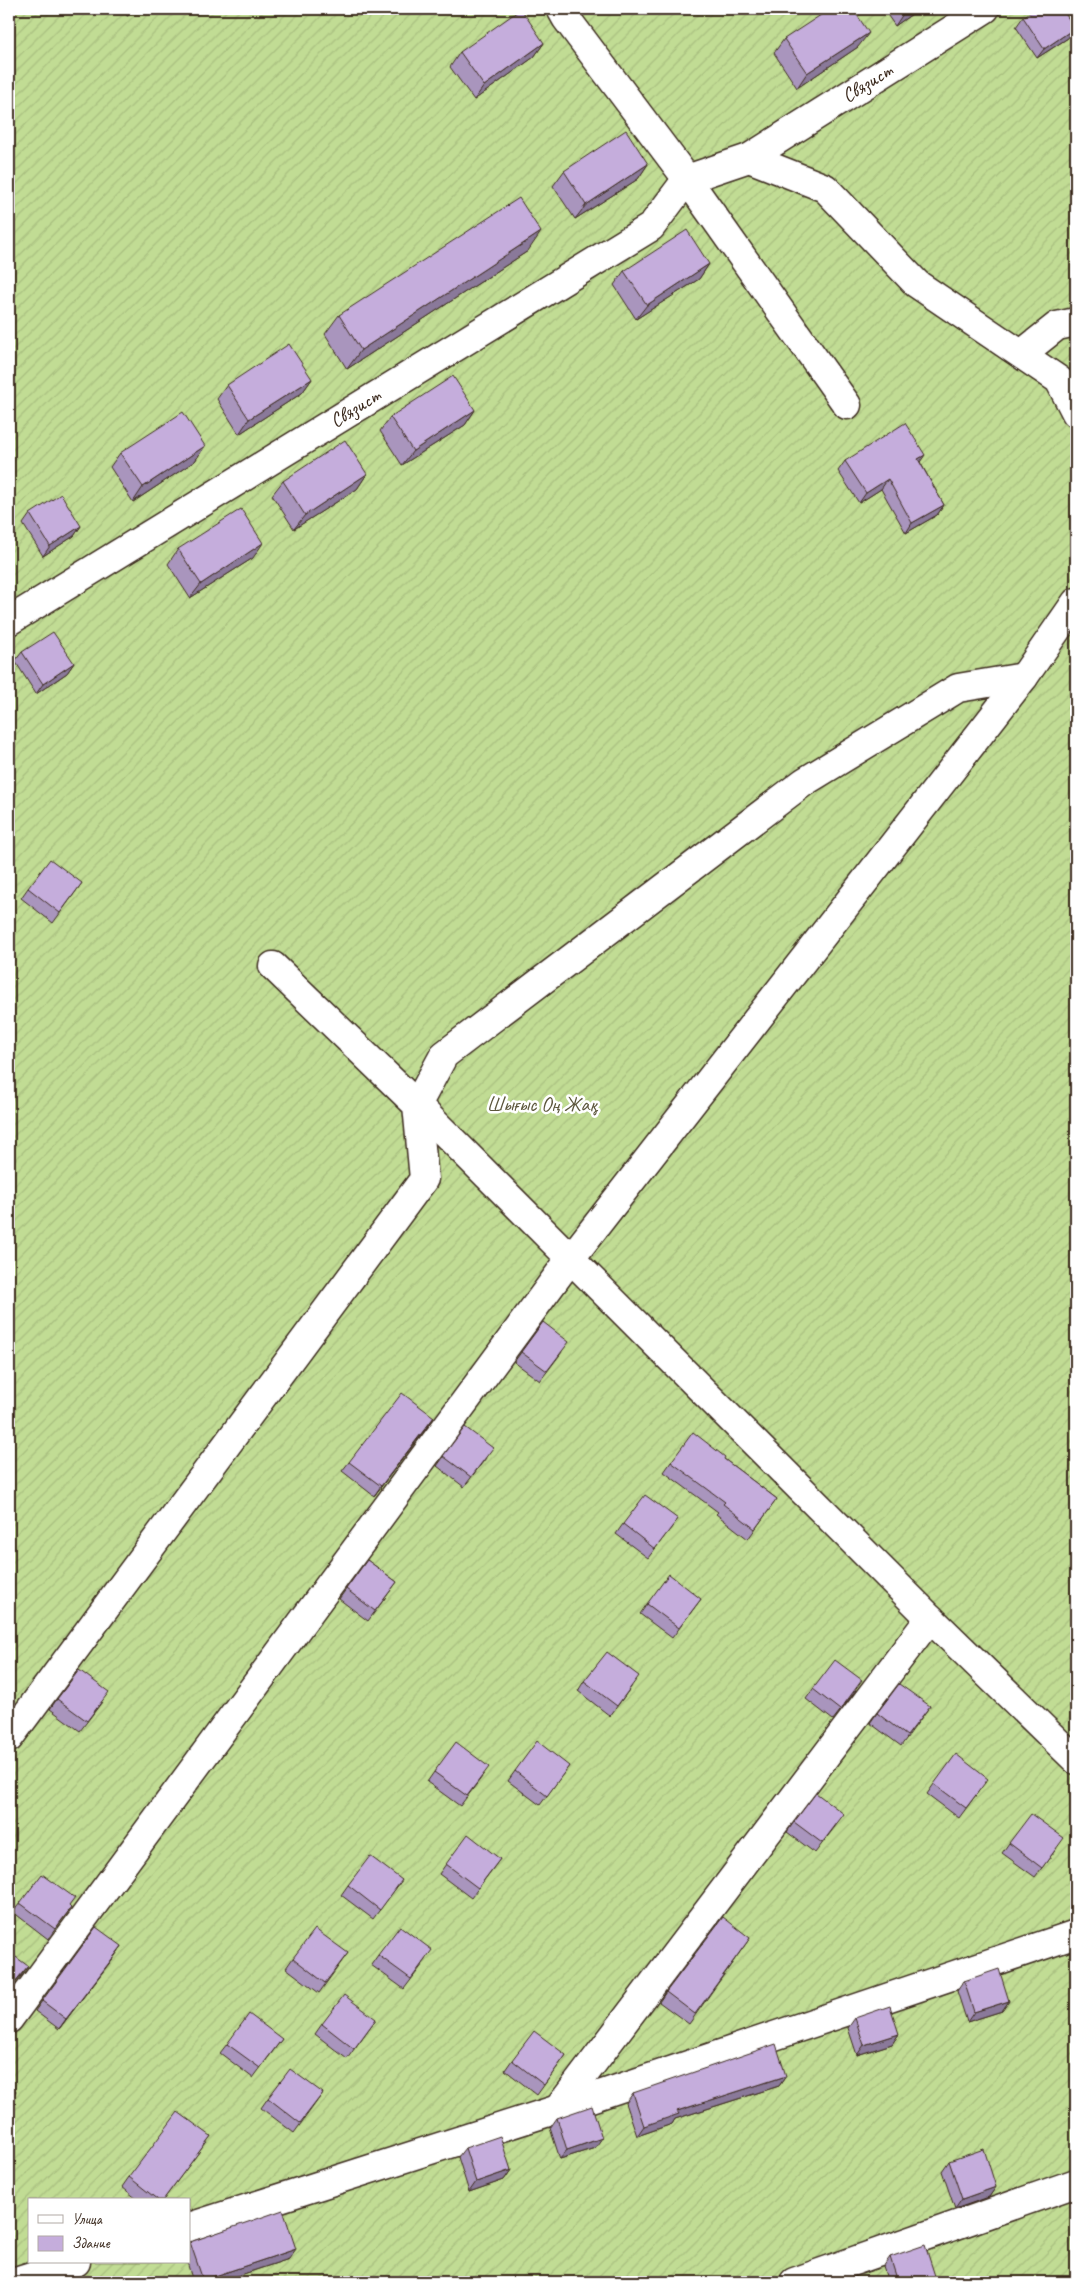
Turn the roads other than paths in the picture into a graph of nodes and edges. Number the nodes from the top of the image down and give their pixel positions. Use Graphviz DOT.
graph roads {
  1 [pos="561,9"];
  2 [pos="985,9"];
  3 [pos="749,158"];
  4 [pos="687,179"];
  5 [pos="1076,322"];
  6 [pos="1023,353"];
  7 [pos="1068,383"];
  8 [pos="847,405"];
  9 [pos="1076,413"];
  10 [pos="1076,602"];
  11 [pos="9,621"];
  12 [pos="1024,677"];
  13 [pos="274,966"];
  14 [pos="417,1105"];
  15 [pos="570,1258"];
  16 [pos="930,1618"];
  17 [pos="9,1738"];
  18 [pos="1076,1760"];
  19 [pos="1076,1934"];
  20 [pos="9,2019"];
  21 [pos="558,2109"];
  22 [pos="1076,2182"];
  23 [pos="190,2227"];
  24 [pos="70,2264"];
  25 [pos="12,2282"];
  26 [pos="794,2282"];
  1 -- 4 [label="street"];
  2 -- 3 [label="street, Связист"];
  3 -- 4 [label="street, Связист"];
  3 -- 6 [label="street"];
  4 -- 8 [label="street"];
  4 -- 11 [label="street, Связист"];
  5 -- 6 [label="street"];
  6 -- 7 [label="street"];
  7 -- 9 [label="street"];
  10 -- 12 [label="street"];
  12 -- 14 [label="street"];
  12 -- 15 [label="street"];
  13 -- 14 [label="street"];
  14 -- 15 [label="street"];
  14 -- 17 [label="street"];
  15 -- 16 [label="street"];
  15 -- 20 [label="street"];
  16 -- 18 [label="street"];
  16 -- 21 [label="street"];
  19 -- 21 [label="street"];
  21 -- 23 [label="street"];
  22 -- 26 [label="street"];
  24 -- 25 [label="street"];
}
